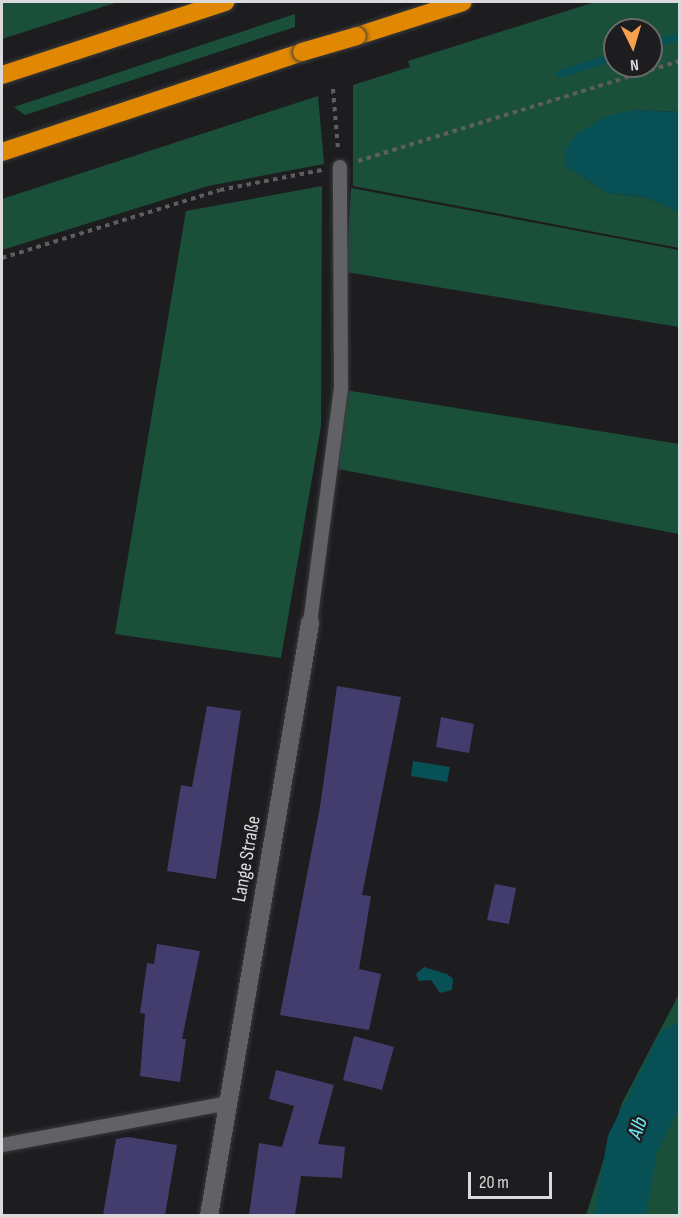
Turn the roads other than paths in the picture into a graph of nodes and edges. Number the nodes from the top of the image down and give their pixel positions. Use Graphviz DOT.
graph roads {
  1 [pos="225,2"];
  2 [pos="463,2"];
  3 [pos="2,75"];
  4 [pos="2,152"];
  5 [pos="340,166"];
  6 [pos="310,623"];
  7 [pos="228,1103"];
  8 [pos="2,1145"];
  9 [pos="208,1215"];
  1 -- 3 [label="highway"];
  2 -- 4 [label="highway, bridge"];
  5 -- 6 [label="lane"];
  6 -- 7 [label="street, Lange Straße"];
  7 -- 8 [label="lane"];
  7 -- 9 [label="street, Lange Straße"];
}
